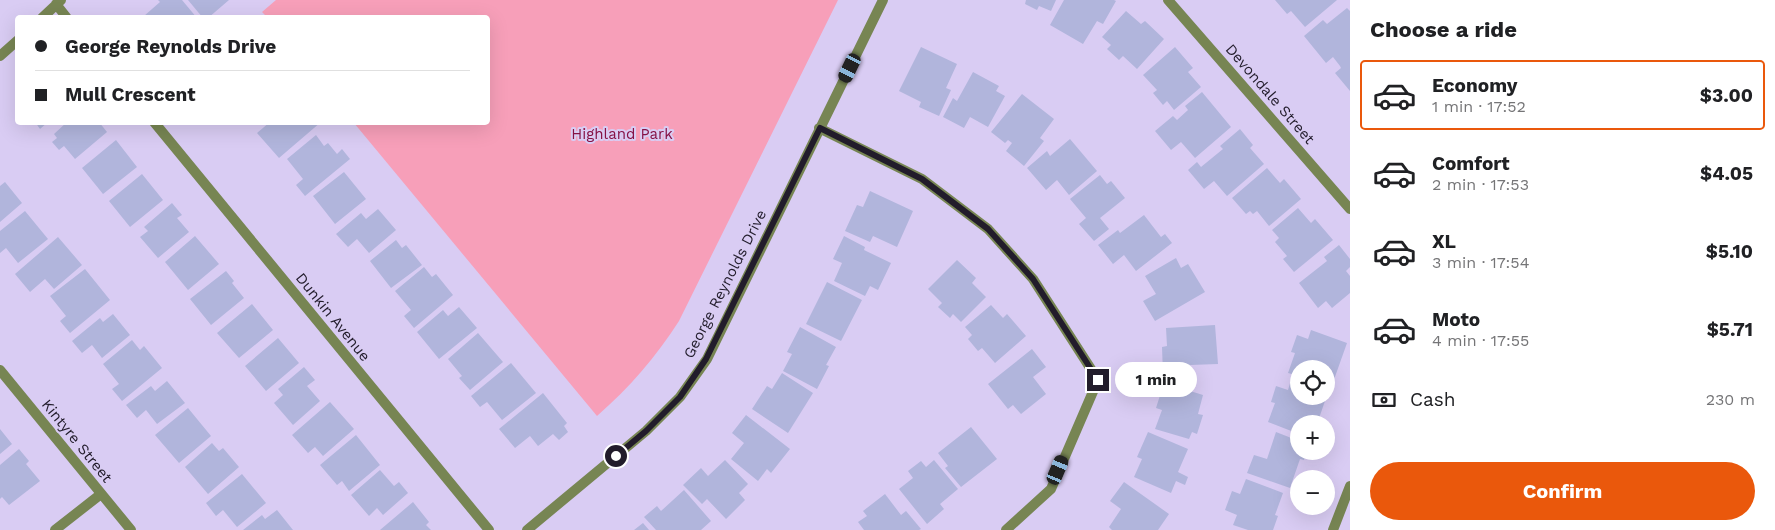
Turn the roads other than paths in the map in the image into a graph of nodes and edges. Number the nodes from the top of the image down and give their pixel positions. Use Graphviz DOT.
graph roads {
  1 [pos="883,0"];
  2 [pos="1168,0"];
  3 [pos="58,2"];
  4 [pos="45,15"];
  5 [pos="65,15"];
  6 [pos="15,43"];
  7 [pos="0,56"];
  8 [pos="156,125"];
  9 [pos="820,128"];
  10 [pos="1350,209"];
  11 [pos="0,370"];
  12 [pos="1350,486"];
  13 [pos="101,494"];
  14 [pos="54,530"];
  15 [pos="131,530"];
  16 [pos="490,530"];
  17 [pos="527,530"];
  18 [pos="1006,530"];
  19 [pos="1333,530"];
  1 -- 9 [label="street, George Reynolds Drive"];
  2 -- 10 [label="street, Devondale Street"];
  3 -- 4 [label="street"];
  3 -- 5 [label="street"];
  6 -- 7 [label="street"];
  8 -- 16 [label="street, Dunkin Avenue"];
  9 -- 17 [label="street, George Reynolds Drive"];
  9 -- 18 [label="street"];
  11 -- 13 [label="street, Kintyre Street"];
  12 -- 19 [label="street"];
  13 -- 14 [label="street"];
  13 -- 15 [label="street, Kintyre Street"];
}
